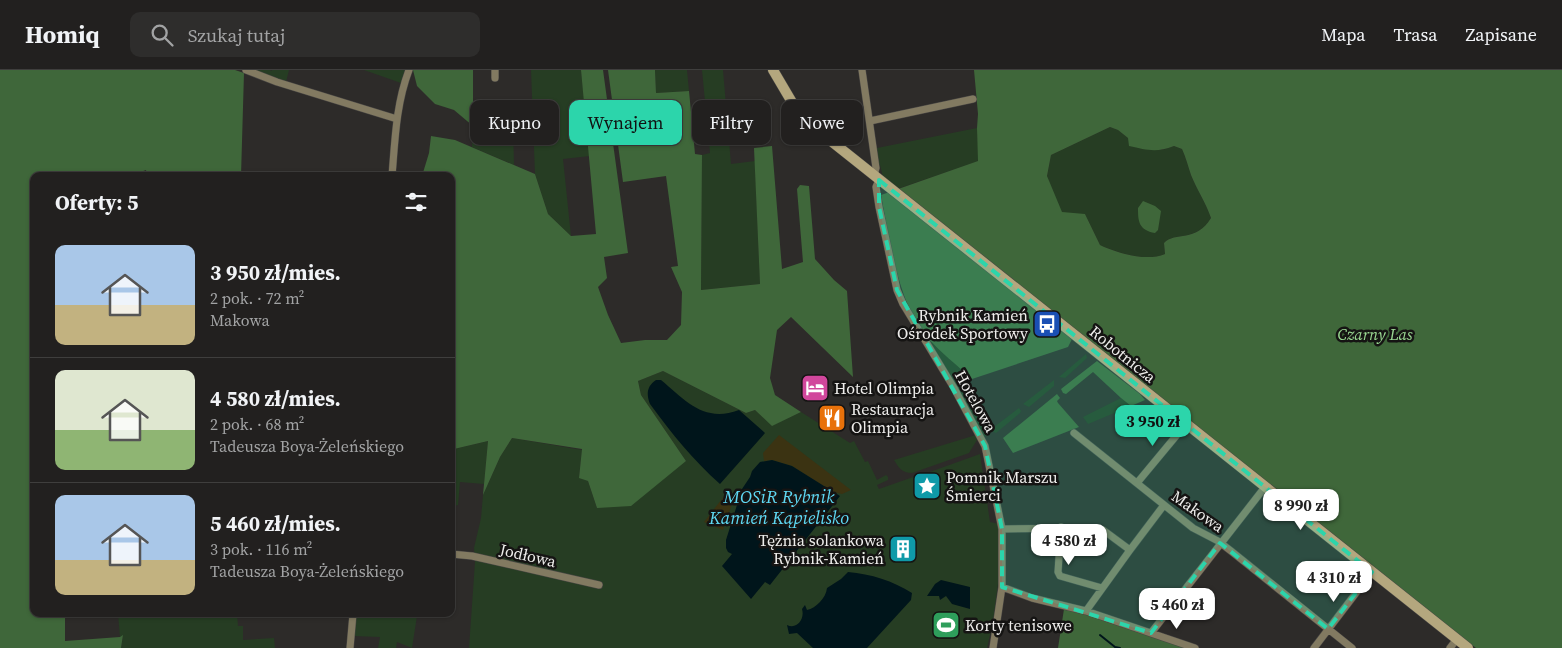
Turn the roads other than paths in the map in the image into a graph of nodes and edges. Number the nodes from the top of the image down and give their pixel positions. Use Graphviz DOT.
graph roads {
  1 [pos="246,70"];
  2 [pos="408,70"];
  3 [pos="495,70"];
  4 [pos="773,70"];
  5 [pos="862,70"];
  6 [pos="494,78"];
  7 [pos="973,99"];
  8 [pos="397,119"];
  9 [pos="870,121"];
  10 [pos="392,172"];
  11 [pos="876,178"];
  12 [pos="1186,424"];
  13 [pos="1074,433"];
  14 [pos="1137,483"];
  15 [pos="1265,486"];
  16 [pos="1164,505"];
  17 [pos="1060,527"];
  18 [pos="1002,529"];
  19 [pos="1220,543"];
  20 [pos="1130,550"];
  21 [pos="455,554"];
  22 [pos="1372,572"];
  23 [pos="598,585"];
  24 [pos="1002,587"];
  25 [pos="1102,588"];
  26 [pos="1086,611"];
  27 [pos="353,617"];
  28 [pos="1328,629"];
  29 [pos="1151,633"];
  30 [pos="1457,639"];
  31 [pos="350,648"];
  32 [pos="993,648"];
  33 [pos="1195,648"];
  34 [pos="1314,648"];
  35 [pos="1352,648"];
  36 [pos="1450,648"];
  37 [pos="1468,648"];
  1 -- 8 [label="street"];
  2 -- 8 [label="street"];
  3 -- 6 [label="street"];
  4 -- 11 [label="street, Robotnicza"];
  5 -- 9 [label="street, Hotelowa"];
  7 -- 9 [label="street"];
  8 -- 10 [label="street"];
  9 -- 11 [label="street, Hotelowa"];
  11 -- 12 [label="street, Robotnicza"];
  11 -- 18 [label="street, Hotelowa"];
  12 -- 14 [label="street"];
  12 -- 15 [label="street, Robotnicza"];
  13 -- 14 [label="street, Makowa"];
  14 -- 16 [label="street, Makowa"];
  15 -- 19 [label="street"];
  15 -- 22 [label="street, Robotnicza"];
  16 -- 19 [label="street, Makowa"];
  16 -- 20 [label="street"];
  17 -- 18 [label="street"];
  17 -- 20 [label="street"];
  17 -- 25 [label="street"];
  18 -- 24 [label="street, Hotelowa"];
  19 -- 28 [label="street, Makowa"];
  19 -- 29 [label="street"];
  20 -- 25 [label="street"];
  21 -- 23 [label="street, Jodłowa"];
  22 -- 28 [label="street"];
  22 -- 30 [label="street, Robotnicza"];
  24 -- 26 [label="street"];
  24 -- 32 [label="street, Hotelowa"];
  25 -- 26 [label="street"];
  26 -- 29 [label="street"];
  27 -- 31 [label="street"];
  28 -- 34 [label="street"];
  28 -- 35 [label="street, Makowa"];
  29 -- 33 [label="street"];
  30 -- 36 [label="street"];
  30 -- 37 [label="street, Robotnicza"];
}
